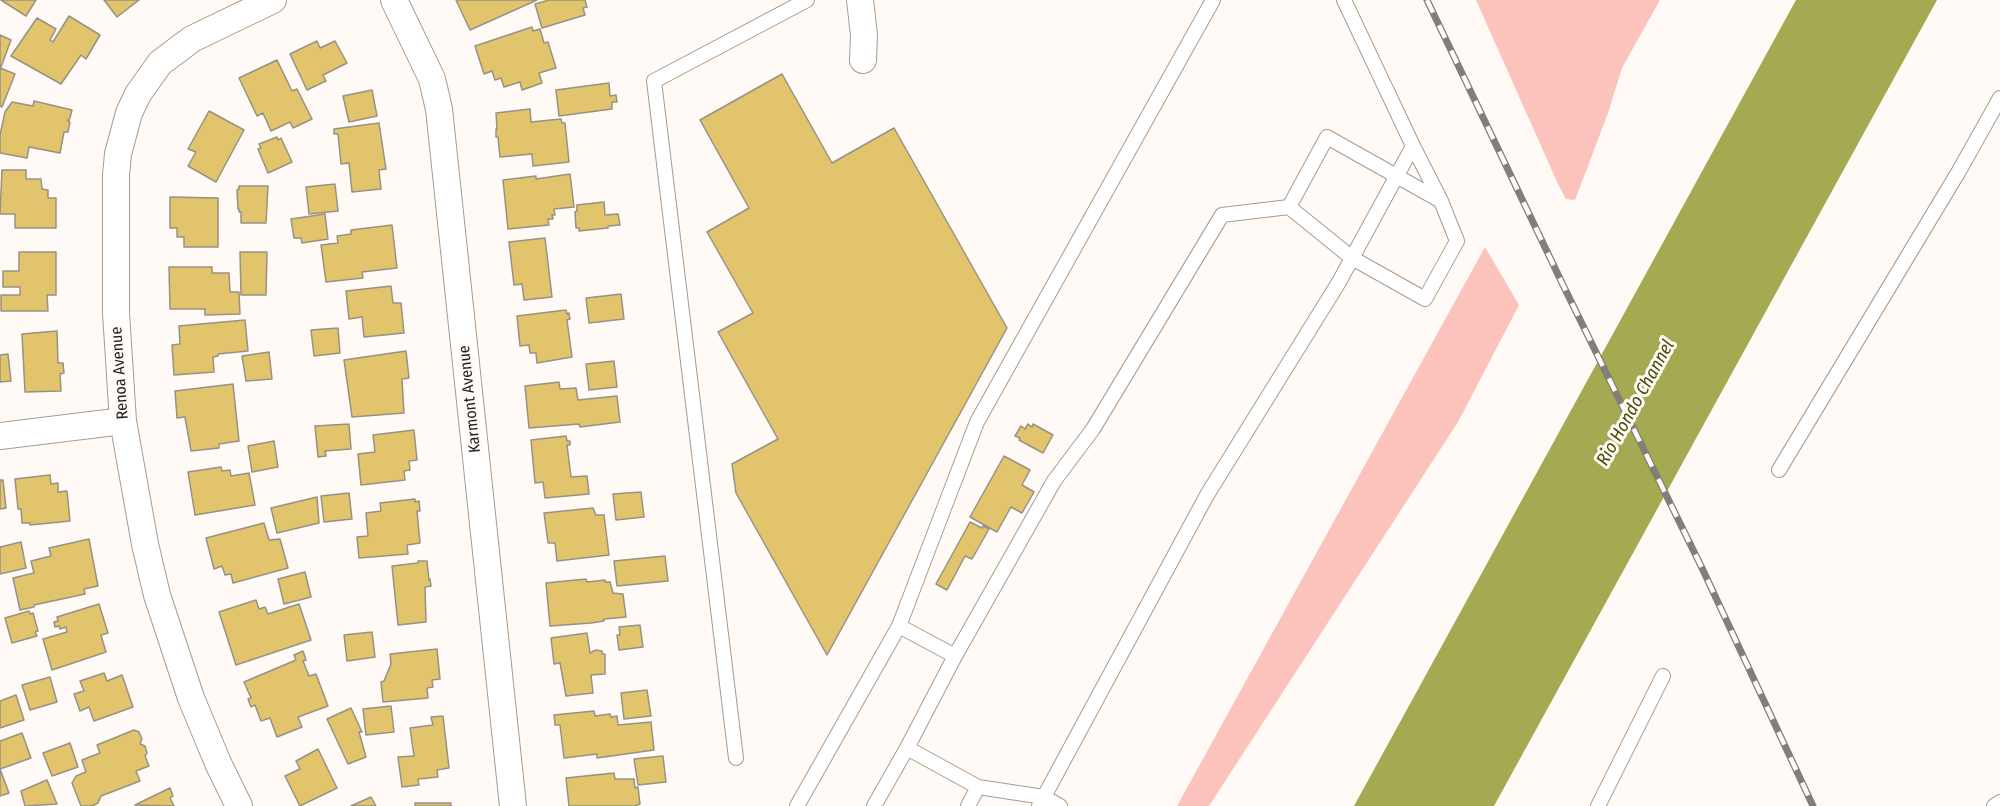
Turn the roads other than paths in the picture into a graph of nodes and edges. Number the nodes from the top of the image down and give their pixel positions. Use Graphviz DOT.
graph roads {
  1 [pos="273,0"];
  2 [pos="394,0"];
  3 [pos="807,0"];
  4 [pos="860,0"];
  5 [pos="1214,0"];
  6 [pos="1344,0"];
  7 [pos="863,60"];
  8 [pos="2000,99"];
  9 [pos="1413,146"];
  10 [pos="1397,176"];
  11 [pos="1441,201"];
  12 [pos="1289,207"];
  13 [pos="1352,258"];
  14 [pos="123,421"];
  15 [pos="0,436"];
  16 [pos="1779,470"];
  17 [pos="898,626"];
  18 [pos="955,656"];
  19 [pos="1663,676"];
  20 [pos="907,748"];
  21 [pos="736,758"];
  22 [pos="978,787"];
  23 [pos="2000,801"];
  24 [pos="1042,802"];
  25 [pos="239,806"];
  26 [pos="513,806"];
  27 [pos="797,806"];
  28 [pos="874,806"];
  29 [pos="968,806"];
  30 [pos="1060,806"];
  31 [pos="1598,806"];
  32 [pos="1994,806"];
  1 -- 14 [label="street, Renoa Avenue"];
  2 -- 26 [label="street, Karmont Avenue"];
  3 -- 21 [label="lane"];
  4 -- 7 [label="street"];
  5 -- 17 [label="lane"];
  6 -- 9 [label="lane"];
  8 -- 16 [label="lane"];
  9 -- 10 [label="lane"];
  9 -- 11 [label="lane"];
  10 -- 11 [label="lane"];
  10 -- 12 [label="lane"];
  10 -- 13 [label="lane"];
  11 -- 13 [label="lane"];
  12 -- 13 [label="lane"];
  12 -- 18 [label="lane"];
  13 -- 24 [label="lane"];
  14 -- 15 [label="street"];
  14 -- 25 [label="street, Renoa Avenue"];
  17 -- 18 [label="lane"];
  17 -- 27 [label="lane"];
  18 -- 20 [label="lane"];
  19 -- 31 [label="lane"];
  20 -- 22 [label="lane"];
  20 -- 28 [label="lane"];
  22 -- 24 [label="lane"];
  22 -- 29 [label="lane"];
  23 -- 32 [label="lane"];
  24 -- 30 [label="lane"];
}
